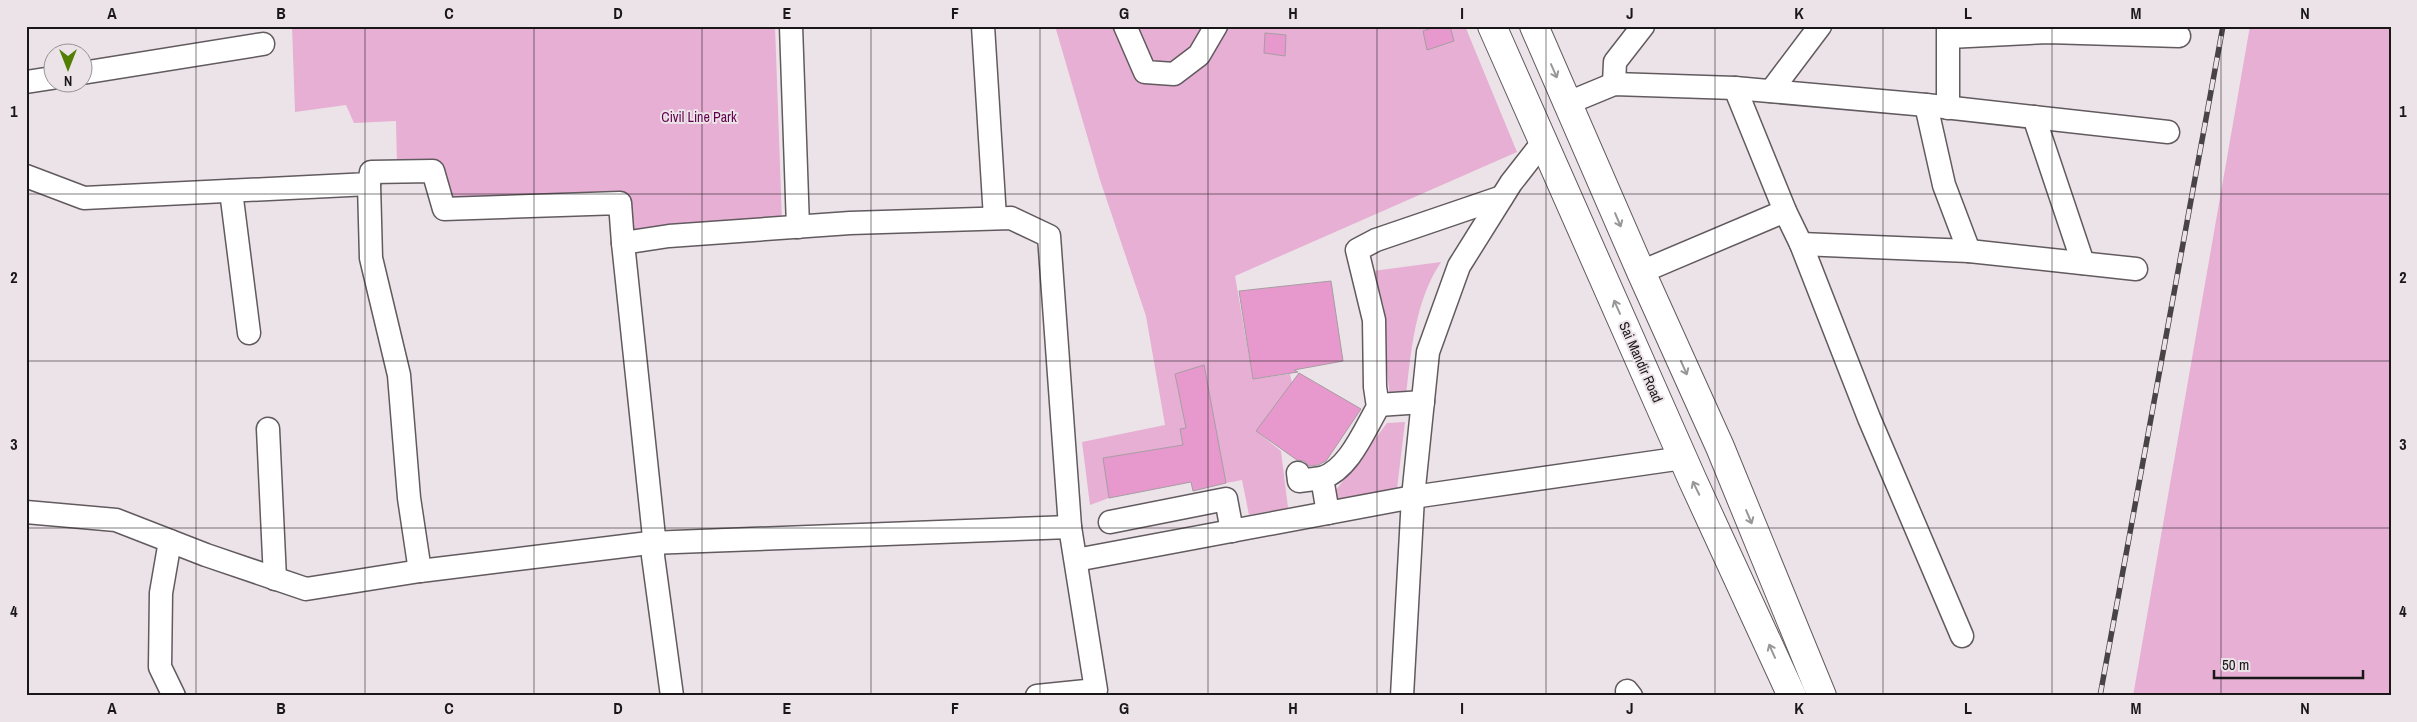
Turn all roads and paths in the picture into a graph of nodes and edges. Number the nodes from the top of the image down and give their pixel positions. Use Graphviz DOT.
graph roads {
  1 [pos="791,26"];
  2 [pos="983,26"];
  3 [pos="1125,26"];
  4 [pos="1216,26"];
  5 [pos="1492,26"];
  6 [pos="1534,26"];
  7 [pos="1643,26"];
  8 [pos="1820,26"];
  9 [pos="1948,32"];
  10 [pos="2179,36"];
  11 [pos="263,44"];
  12 [pos="92,71"];
  13 [pos="42,80"];
  14 [pos="26,82"];
  15 [pos="1614,84"];
  16 [pos="1735,88"];
  17 [pos="1770,91"];
  18 [pos="1568,103"];
  19 [pos="1937,107"];
  20 [pos="2034,117"];
  21 [pos="1579,127"];
  22 [pos="2168,132"];
  23 [pos="1543,142"];
  24 [pos="26,176"];
  25 [pos="369,184"];
  26 [pos="231,191"];
  27 [pos="1502,196"];
  28 [pos="1785,211"];
  29 [pos="995,218"];
  30 [pos="798,227"];
  31 [pos="623,243"];
  32 [pos="1801,244"];
  33 [pos="1969,251"];
  34 [pos="2083,263"];
  35 [pos="2136,269"];
  36 [pos="1641,272"];
  37 [pos="250,333"];
  38 [pos="1423,402"];
  39 [pos="1378,405"];
  40 [pos="268,429"];
  41 [pos="1683,458"];
  42 [pos="1298,473"];
  43 [pos="1322,478"];
  44 [pos="1413,497"];
  45 [pos="26,512"];
  46 [pos="1328,513"];
  47 [pos="1110,522"];
  48 [pos="1070,527"];
  49 [pos="1232,531"];
  50 [pos="170,541"];
  51 [pos="654,543"];
  52 [pos="1076,560"];
  53 [pos="420,571"];
  54 [pos="275,578"];
  55 [pos="1962,636"];
  56 [pos="174,696"];
  57 [pos="672,696"];
  58 [pos="1037,696"];
  59 [pos="1402,696"];
  60 [pos="1792,696"];
  61 [pos="1822,696"];
  1 -- 30 [label="street"];
  2 -- 29 [label="street"];
  3 -- 4 [label="street"];
  5 -- 23 [label="highway, Sai Mandir Road"];
  6 -- 18 [label="highway, one-way"];
  7 -- 15 [label="street"];
  8 -- 17 [label="street"];
  9 -- 10 [label="street"];
  9 -- 19 [label="street"];
  11 -- 12 [label="street"];
  13 -- 14 [label="street"];
  15 -- 16 [label="street"];
  15 -- 18 [label="street"];
  16 -- 17 [label="street"];
  16 -- 28 [label="street"];
  17 -- 19 [label="street"];
  18 -- 21 [label="highway"];
  19 -- 20 [label="street"];
  19 -- 33 [label="street"];
  20 -- 22 [label="street"];
  20 -- 34 [label="street"];
  21 -- 23 [label="highway"];
  21 -- 36 [label="highway, one-way"];
  23 -- 27 [label="street"];
  41 -- 23 [label="highway, Sai Mandir Road, one-way"];
  24 -- 26 [label="street"];
  25 -- 26 [label="street"];
  25 -- 31 [label="street"];
  25 -- 53 [label="street"];
  26 -- 37 [label="street"];
  27 -- 38 [label="street"];
  27 -- 39 [label="street"];
  28 -- 32 [label="street"];
  28 -- 36 [label="street"];
  29 -- 30 [label="street"];
  29 -- 48 [label="street"];
  30 -- 31 [label="street"];
  31 -- 51 [label="street"];
  32 -- 33 [label="street"];
  32 -- 55 [label="street"];
  33 -- 34 [label="street"];
  34 -- 35 [label="street"];
  36 -- 61 [label="highway, one-way"];
  38 -- 39 [label="street"];
  38 -- 44 [label="street"];
  39 -- 43 [label="street"];
  40 -- 54 [label="street"];
  41 -- 44 [label="street"];
  60 -- 41 [label="highway, Sai Mandir Road, one-way"];
  42 -- 43 [label="street"];
  43 -- 46 [label="street"];
  44 -- 46 [label="street"];
  44 -- 59 [label="street"];
  45 -- 50 [label="street"];
  46 -- 49 [label="street"];
  47 -- 49 [label="street"];
  48 -- 51 [label="street"];
  48 -- 52 [label="street"];
  49 -- 52 [label="street"];
  50 -- 54 [label="street"];
  50 -- 56 [label="street"];
  51 -- 53 [label="street"];
  51 -- 57 [label="street"];
  52 -- 58 [label="street"];
  53 -- 54 [label="street"];
}
